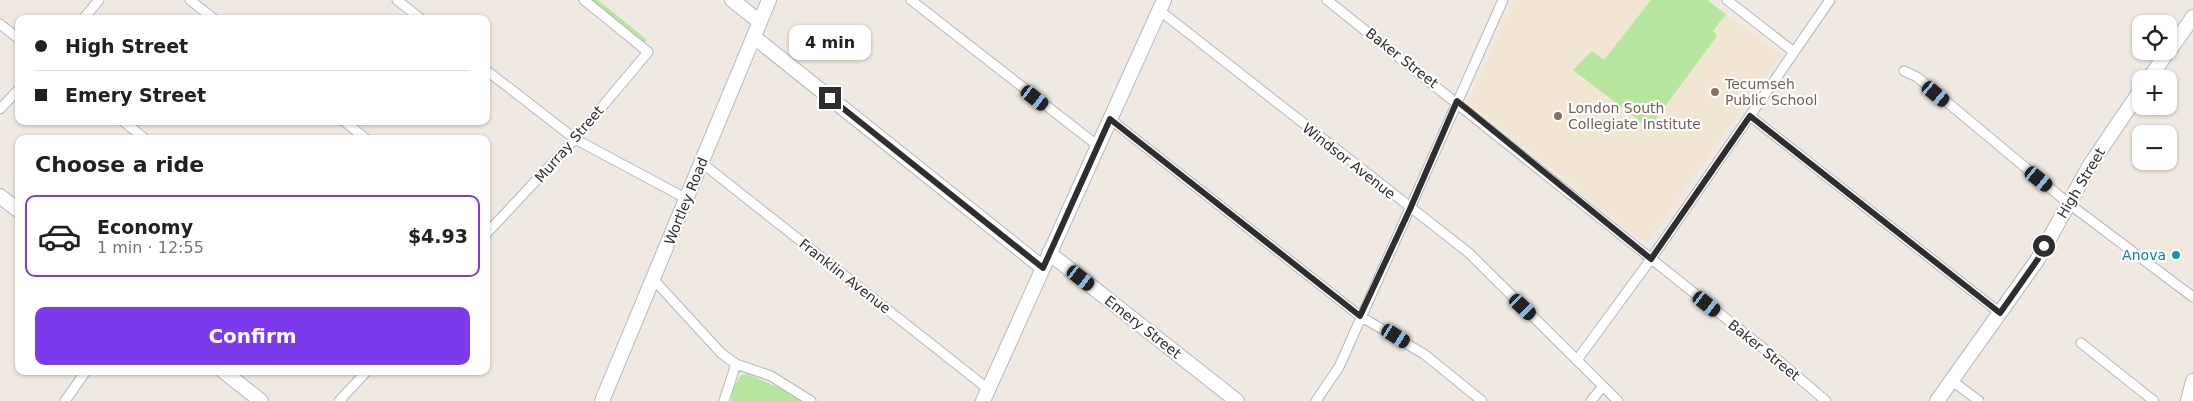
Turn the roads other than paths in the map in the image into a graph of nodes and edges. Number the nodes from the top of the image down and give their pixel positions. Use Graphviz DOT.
graph roads {
  1 [pos="100,0"];
  2 [pos="190,0"];
  3 [pos="397,0"];
  4 [pos="584,0"];
  5 [pos="732,0"];
  6 [pos="769,0"];
  7 [pos="911,0"];
  8 [pos="1327,0"];
  9 [pos="1503,0"];
  10 [pos="1727,0"];
  11 [pos="1830,0"];
  12 [pos="1161,5"];
  13 [pos="87,15"];
  14 [pos="209,15"];
  15 [pos="416,15"];
  16 [pos="2193,17"];
  17 [pos="760,22"];
  18 [pos="0,24"];
  19 [pos="15,36"];
  20 [pos="754,37"];
  21 [pos="2177,40"];
  22 [pos="1794,52"];
  23 [pos="1904,71"];
  24 [pos="490,73"];
  25 [pos="15,93"];
  26 [pos="1457,101"];
  27 [pos="2132,103"];
  28 [pos="0,109"];
  29 [pos="1750,116"];
  30 [pos="1110,119"];
  31 [pos="128,125"];
  32 [pos="349,125"];
  33 [pos="141,135"];
  34 [pos="361,135"];
  35 [pos="575,139"];
  36 [pos="1098,146"];
  37 [pos="702,163"];
  38 [pos="0,196"];
  39 [pos="687,199"];
  40 [pos="2068,203"];
  41 [pos="15,207"];
  42 [pos="1410,209"];
  43 [pos="490,231"];
  44 [pos="1049,253"];
  45 [pos="1651,259"];
  46 [pos="1043,268"];
  47 [pos="654,280"];
  48 [pos="2193,297"];
  49 [pos="2000,313"];
  50 [pos="1360,316"];
  51 [pos="2081,343"];
  52 [pos="1577,360"];
  53 [pos="736,364"];
  54 [pos="83,375"];
  55 [pos="228,375"];
  56 [pos="363,375"];
  57 [pos="1952,380"];
  58 [pos="2193,381"];
  59 [pos="1603,386"];
  60 [pos="985,395"];
  61 [pos="64,401"];
  62 [pos="261,401"];
  63 [pos="339,401"];
  64 [pos="602,401"];
  65 [pos="724,401"];
  66 [pos="811,401"];
  67 [pos="1237,401"];
  68 [pos="1316,401"];
  69 [pos="1482,401"];
  70 [pos="1591,401"];
  71 [pos="1618,401"];
  72 [pos="1826,401"];
  73 [pos="1937,401"];
  74 [pos="1979,401"];
  75 [pos="2154,401"];
  76 [pos="2188,401"];
  1 -- 13 [label="street"];
  2 -- 14 [label="street"];
  3 -- 15 [label="street"];
  4 -- 35 [label="street, Murray Street"];
  5 -- 17 [label="street"];
  6 -- 17 [label="street, Wortley Road"];
  7 -- 36 [label="street"];
  8 -- 26 [label="street, Baker Street"];
  9 -- 26 [label="street"];
  10 -- 22 [label="street"];
  11 -- 22 [label="street"];
  12 -- 30 [label="street"];
  12 -- 42 [label="street, Windsor Avenue"];
  16 -- 21 [label="street"];
  17 -- 20 [label="street, Wortley Road"];
  18 -- 19 [label="street"];
  20 -- 37 [label="street, Wortley Road"];
  20 -- 46 [label="street"];
  22 -- 29 [label="street"];
  23 -- 40 [label="street"];
  24 -- 35 [label="street"];
  25 -- 28 [label="street"];
  26 -- 42 [label="street"];
  26 -- 45 [label="street, Baker Street"];
  27 -- 40 [label="street, High Street"];
  29 -- 45 [label="street"];
  29 -- 49 [label="street"];
  30 -- 36 [label="street"];
  30 -- 50 [label="street"];
  31 -- 33 [label="street"];
  32 -- 34 [label="street"];
  35 -- 39 [label="street"];
  35 -- 43 [label="street, Murray Street"];
  36 -- 44 [label="street"];
  37 -- 39 [label="street, Wortley Road"];
  37 -- 60 [label="street, Franklin Avenue"];
  38 -- 41 [label="street"];
  39 -- 47 [label="street, Wortley Road"];
  40 -- 48 [label="street"];
  40 -- 49 [label="street, High Street"];
  42 -- 50 [label="street"];
  42 -- 52 [label="street, Windsor Avenue"];
  44 -- 46 [label="street"];
  44 -- 67 [label="street, Emery Street"];
  45 -- 52 [label="street"];
  45 -- 72 [label="street, Baker Street"];
  46 -- 60 [label="street"];
  47 -- 53 [label="street"];
  47 -- 64 [label="street, Wortley Road"];
  49 -- 57 [label="street, High Street"];
  50 -- 68 [label="street"];
  50 -- 69 [label="street"];
  51 -- 75 [label="street"];
  52 -- 59 [label="street, Windsor Avenue"];
  53 -- 65 [label="street"];
  53 -- 66 [label="street"];
  54 -- 61 [label="street"];
  55 -- 62 [label="street"];
  56 -- 63 [label="street"];
  57 -- 73 [label="street, High Street"];
  57 -- 74 [label="street"];
  58 -- 76 [label="street"];
  59 -- 70 [label="street"];
  59 -- 71 [label="street, Windsor Avenue"];
}
